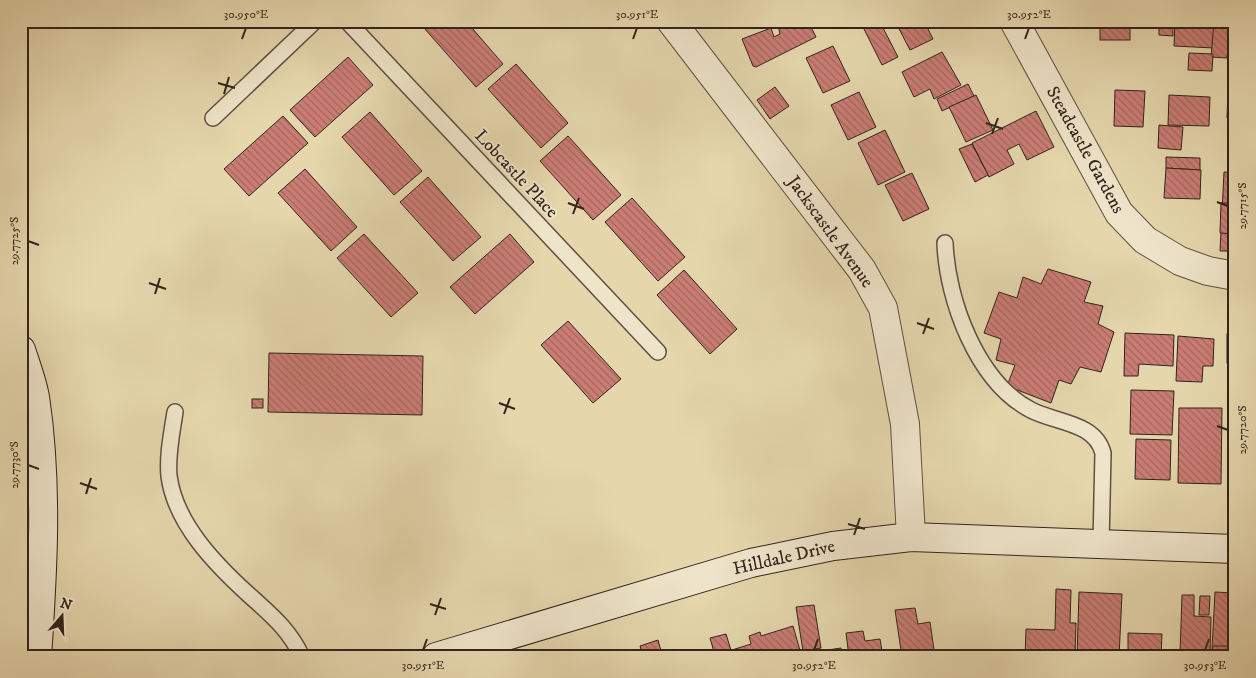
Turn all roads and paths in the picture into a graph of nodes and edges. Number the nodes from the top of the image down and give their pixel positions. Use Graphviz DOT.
graph roads {
  1 [pos="315,21"];
  2 [pos="347,21"];
  3 [pos="671,21"];
  4 [pos="1014,21"];
  5 [pos="213,118"];
  6 [pos="945,243"];
  7 [pos="1235,276"];
  8 [pos="21,350"];
  9 [pos="658,352"];
  10 [pos="175,412"];
  11 [pos="911,537"];
  12 [pos="1101,544"];
  13 [pos="1235,549"];
  14 [pos="38,657"];
  15 [pos="302,657"];
  16 [pos="436,657"];
  1 -- 5 [label="lane"];
  2 -- 9 [label="lane, Lobcastle Place"];
  3 -- 11 [label="street, Jackscastle Avenue"];
  4 -- 7 [label="street, Steadcastle Gardens"];
  6 -- 12 [label="lane"];
  8 -- 14 [label="street"];
  10 -- 15 [label="lane"];
  11 -- 12 [label="street, Hilldale Drive"];
  11 -- 16 [label="street, Hilldale Drive"];
  12 -- 13 [label="street, Hilldale Drive"];
}
